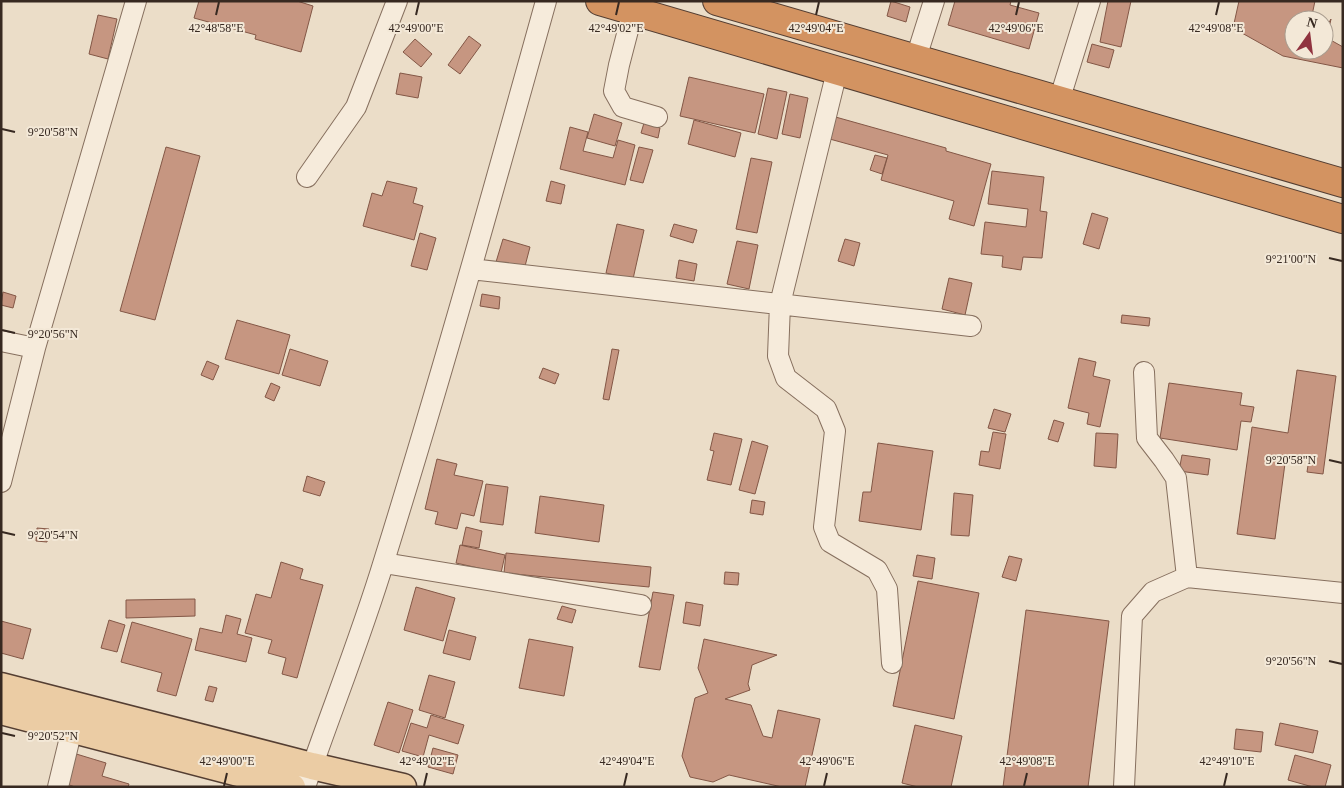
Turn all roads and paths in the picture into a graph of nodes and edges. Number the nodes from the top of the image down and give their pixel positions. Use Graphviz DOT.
graph roads {
  1 [pos="136,1"];
  2 [pos="397,1"];
  3 [pos="546,1"];
  4 [pos="600,1"];
  5 [pos="718,1"];
  6 [pos="934,1"];
  7 [pos="1090,1"];
  8 [pos="633,11"];
  9 [pos="916,58"];
  10 [pos="837,71"];
  11 [pos="1059,102"];
  12 [pos="657,117"];
  13 [pos="307,177"];
  14 [pos="1343,183"];
  15 [pos="1343,219"];
  16 [pos="471,269"];
  17 [pos="780,304"];
  18 [pos="971,326"];
  19 [pos="1,341"];
  20 [pos="35,348"];
  21 [pos="1144,372"];
  22 [pos="1,482"];
  23 [pos="384,563"];
  24 [pos="1188,578"];
  25 [pos="1343,593"];
  26 [pos="641,605"];
  27 [pos="892,663"];
  28 [pos="1,686"];
  29 [pos="1,710"];
  30 [pos="72,729"];
  31 [pos="309,776"];
  32 [pos="58,787"];
  33 [pos="292,787"];
  34 [pos="403,787"];
  35 [pos="1124,787"];
  1 -- 20 [label="street"];
  2 -- 13 [label="street"];
  3 -- 16 [label="street"];
  4 -- 8 [label="highway"];
  5 -- 9 [label="highway"];
  6 -- 9 [label="street"];
  7 -- 11 [label="street"];
  8 -- 10 [label="highway"];
  8 -- 12 [label="street"];
  9 -- 11 [label="highway"];
  10 -- 15 [label="highway"];
  10 -- 17 [label="street"];
  11 -- 14 [label="highway"];
  16 -- 17 [label="street"];
  16 -- 23 [label="street"];
  17 -- 18 [label="street"];
  17 -- 27 [label="street"];
  19 -- 20 [label="street"];
  20 -- 22 [label="street"];
  21 -- 24 [label="street"];
  23 -- 26 [label="street"];
  23 -- 31 [label="street"];
  24 -- 25 [label="street"];
  24 -- 35 [label="street"];
  28 -- 31 [label="main road"];
  29 -- 30 [label="main road"];
  30 -- 32 [label="street"];
  30 -- 33 [label="main road"];
  31 -- 34 [label="main road"];
}
